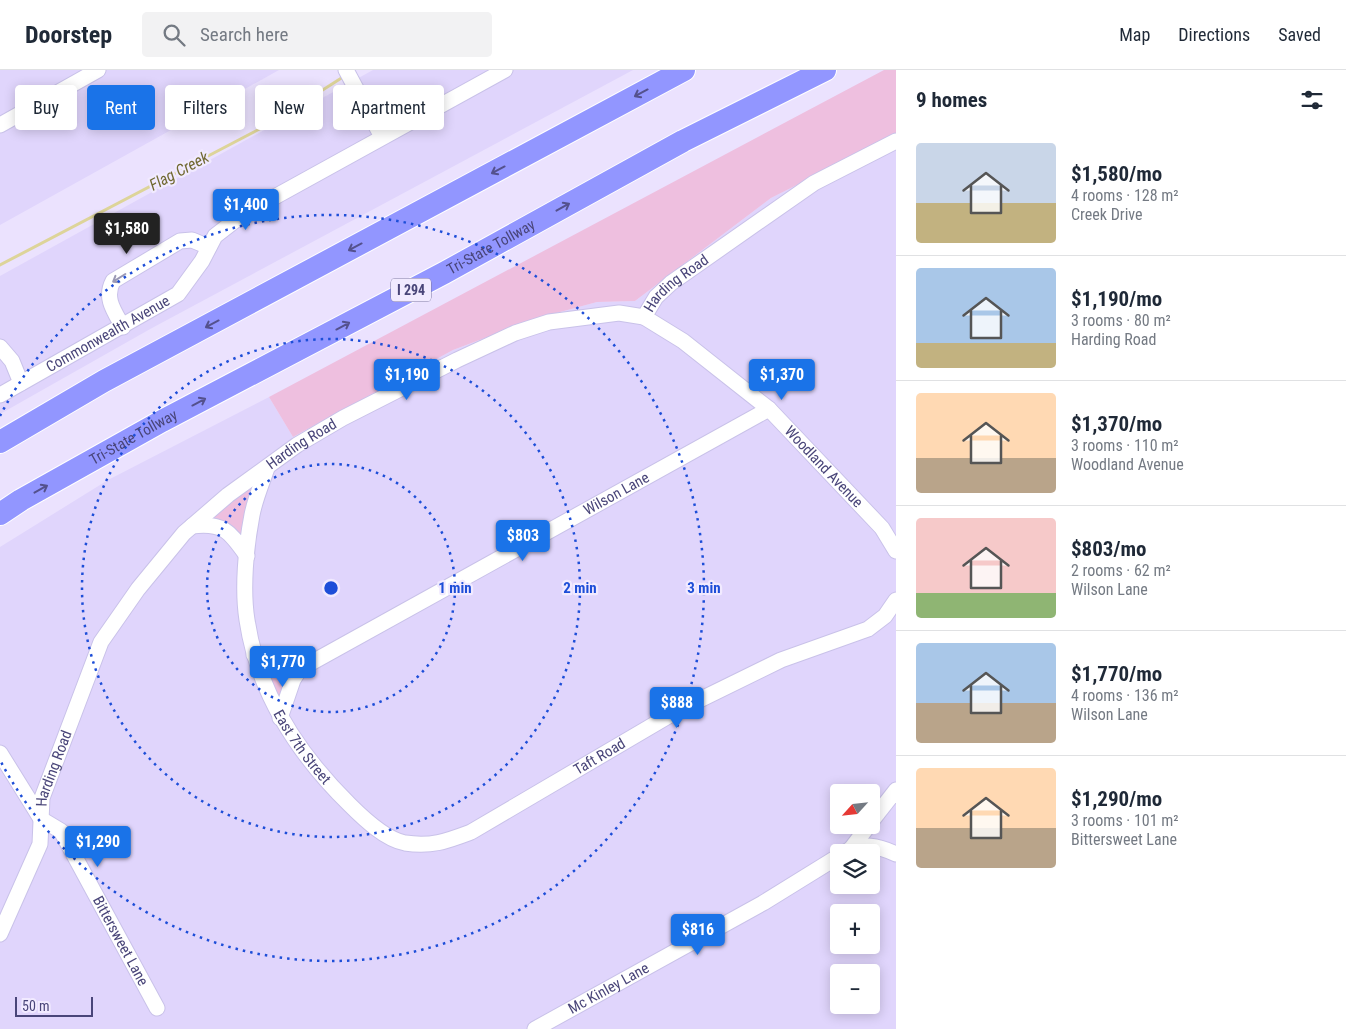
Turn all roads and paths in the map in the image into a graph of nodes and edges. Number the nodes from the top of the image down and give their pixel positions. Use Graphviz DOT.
graph roads {
  1 [pos="98,70"];
  2 [pos="346,70"];
  3 [pos="505,70"];
  4 [pos="684,70"];
  5 [pos="825,70"];
  6 [pos="0,125"];
  7 [pos="382,138"];
  8 [pos="896,141"];
  9 [pos="209,247"];
  10 [pos="644,317"];
  11 [pos="123,327"];
  12 [pos="0,347"];
  13 [pos="21,383"];
  14 [pos="0,395"];
  15 [pos="769,409"];
  16 [pos="0,442"];
  17 [pos="267,468"];
  18 [pos="0,514"];
  19 [pos="192,526"];
  20 [pos="896,551"];
  21 [pos="247,556"];
  22 [pos="896,602"];
  23 [pos="254,656"];
  24 [pos="300,669"];
  25 [pos="280,718"];
  26 [pos="0,753"];
  27 [pos="896,790"];
  28 [pos="880,810"];
  29 [pos="41,819"];
  30 [pos="861,834"];
  31 [pos="852,844"];
  32 [pos="437,845"];
  33 [pos="880,848"];
  34 [pos="896,854"];
  35 [pos="830,862"];
  36 [pos="0,934"];
  37 [pos="157,1008"];
  38 [pos="535,1029"];
  1 -- 6 [label="street"];
  2 -- 7 [label="street"];
  3 -- 7 [label="street, Commonwealth Avenue"];
  4 -- 16 [label="highway, one-way"];
  18 -- 5 [label="highway, Tri-State Tollway / I 294, one-way"];
  7 -- 9 [label="street, Commonwealth Avenue"];
  8 -- 10 [label="street, Harding Road"];
  9 -- 11 [label="street, Commonwealth Avenue"];
  9 -- 11 [label="street, one-way"];
  10 -- 15 [label="street, Woodland Avenue"];
  10 -- 17 [label="street, Harding Road"];
  11 -- 13 [label="street, Commonwealth Avenue"];
  12 -- 13 [label="street"];
  13 -- 14 [label="street, Commonwealth Avenue"];
  15 -- 20 [label="street, Woodland Avenue"];
  15 -- 24 [label="street, Wilson Lane"];
  17 -- 19 [label="street, Harding Road"];
  17 -- 21 [label="street, East 7th Street"];
  19 -- 21 [label="street"];
  19 -- 29 [label="street, Harding Road"];
  21 -- 23 [label="street, East 7th Street"];
  22 -- 32 [label="street, Taft Road"];
  23 -- 24 [label="street"];
  23 -- 25 [label="street, East 7th Street"];
  24 -- 25 [label="street"];
  25 -- 32 [label="street, East 7th Street"];
  26 -- 29 [label="street, Bittersweet Lane"];
  27 -- 28 [label="street"];
  29 -- 36 [label="street, Harding Road"];
  29 -- 37 [label="street, Bittersweet Lane"];
  30 -- 31 [label="street, Mc Kinley Lane"];
  33 -- 34 [label="street, Mc Kinley Lane"];
  35 -- 38 [label="street, Mc Kinley Lane"];
}
